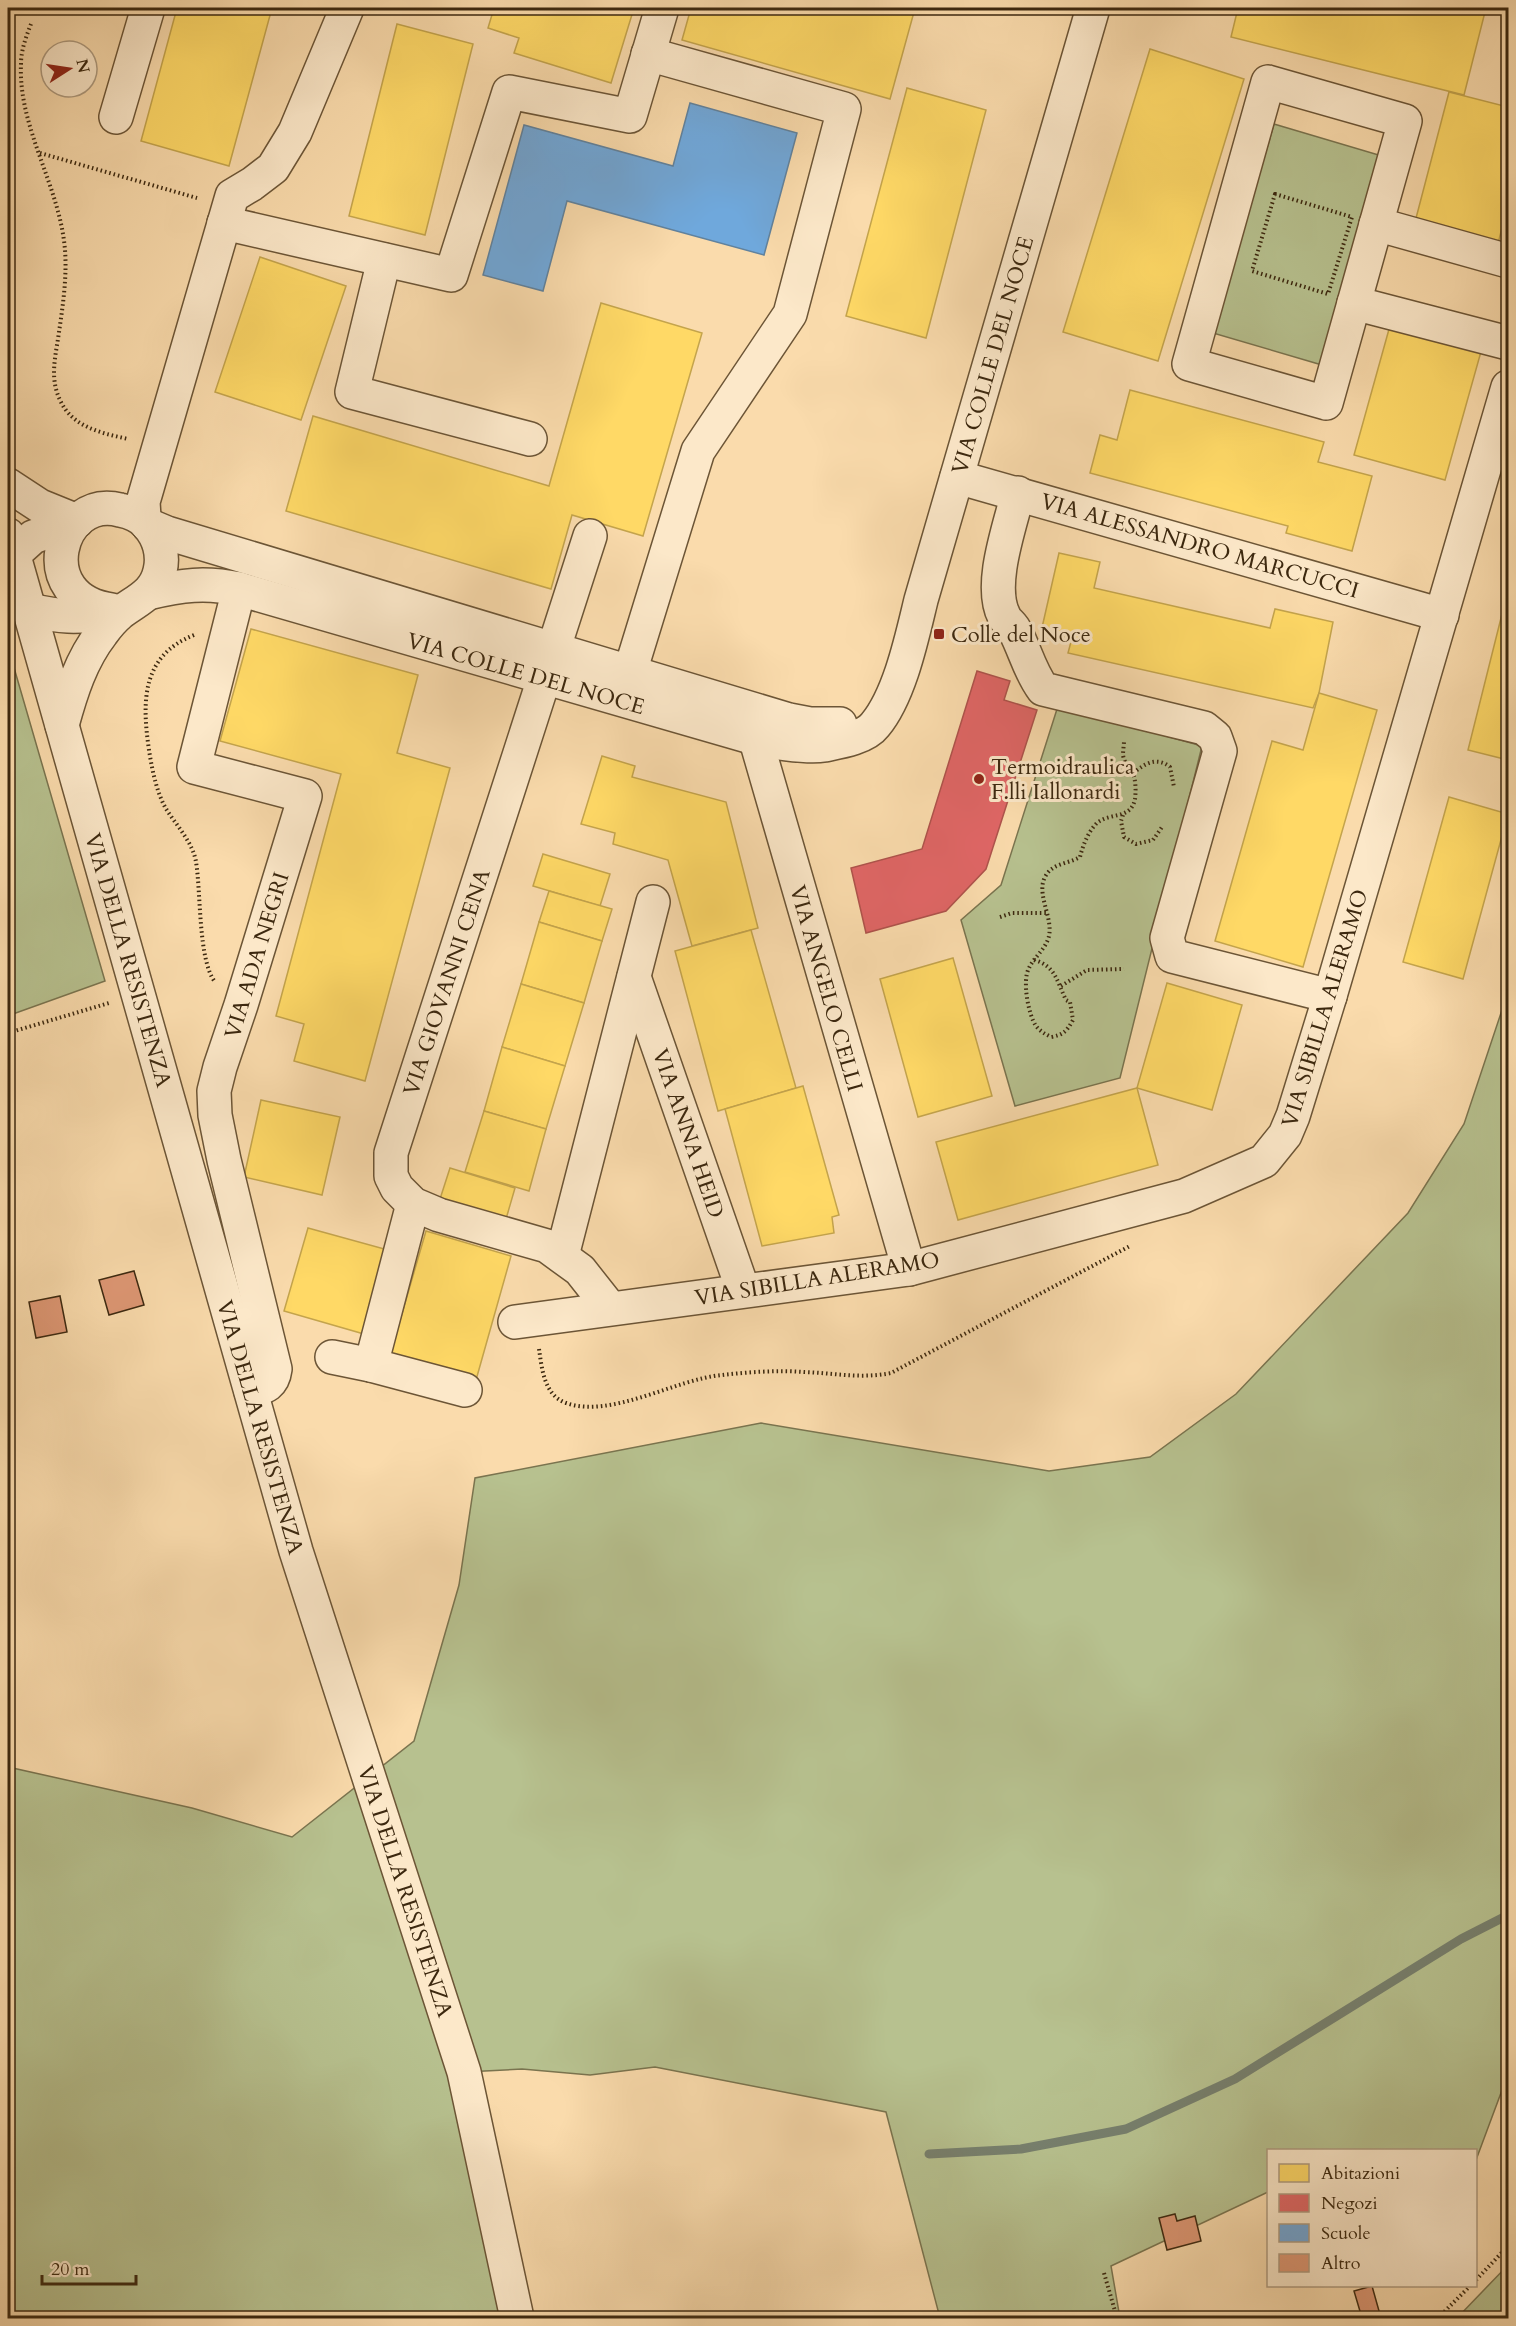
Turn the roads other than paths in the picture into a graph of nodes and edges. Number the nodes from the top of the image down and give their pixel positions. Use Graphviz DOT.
graph roads {
  1 [pos="148,8"];
  2 [pos="347,8"];
  3 [pos="662,8"];
  4 [pos="1093,8"];
  5 [pos="648,54"];
  6 [pos="116,117"];
  7 [pos="226,215"];
  8 [pos="1376,224"];
  9 [pos="384,260"];
  10 [pos="1509,261"];
  11 [pos="1354,303"];
  12 [pos="1509,343"];
  13 [pos="1509,387"];
  14 [pos="530,439"];
  15 [pos="157,453"];
  16 [pos="957,477"];
  17 [pos="8,485"];
  18 [pos="1018,493"];
  19 [pos="90,515"];
  20 [pos="148,525"];
  21 [pos="590,536"];
  22 [pos="10,545"];
  23 [pos="239,589"];
  24 [pos="130,603"];
  25 [pos="29,610"];
  26 [pos="1442,615"];
  27 [pos="549,664"];
  28 [pos="630,672"];
  29 [pos="889,701"];
  30 [pos="746,706"];
  31 [pos="62,725"];
  32 [pos="755,739"];
  33 [pos="653,902"];
  34 [pos="634,977"];
  35 [pos="1330,996"];
  36 [pos="413,1204"];
  37 [pos="562,1256"];
  38 [pos="909,1269"];
  39 [pos="743,1290"];
  40 [pos="610,1308"];
  41 [pos="524,1320"];
  42 [pos="332,1357"];
  43 [pos="371,1365"];
  44 [pos="465,1390"];
  45 [pos="251,1391"];
  46 [pos="517,2319"];
  1 -- 6 [label="street"];
  2 -- 7 [label="street"];
  3 -- 5 [label="street"];
  4 -- 16 [label="street, VIA COLLE DEL NOCE"];
  5 -- 9 [label="street"];
  5 -- 28 [label="street"];
  7 -- 9 [label="street"];
  7 -- 15 [label="street"];
  8 -- 10 [label="street"];
  8 -- 11 [label="street"];
  8 -- 11 [label="street"];
  9 -- 14 [label="street"];
  11 -- 12 [label="street"];
  13 -- 26 [label="street, VIA SIBILLA ALERAMO"];
  15 -- 19 [label="street"];
  15 -- 20 [label="street"];
  16 -- 18 [label="street, VIA ALESSANDRO MARCUCCI"];
  16 -- 29 [label="street, VIA COLLE DEL NOCE"];
  17 -- 19 [label="street, VIA COLLE DEL NOCE"];
  18 -- 26 [label="street, VIA ALESSANDRO MARCUCCI"];
  18 -- 35 [label="street"];
  19 -- 20 [label="street, VIA COLLE DEL NOCE"];
  19 -- 22 [label="street, VIA COLLE DEL NOCE"];
  19 -- 24 [label="street, VIA COLLE DEL NOCE"];
  20 -- 24 [label="street"];
  20 -- 27 [label="street, VIA COLLE DEL NOCE"];
  21 -- 27 [label="street, VIA GIOVANNI CENA"];
  22 -- 25 [label="street, VIA DELLA RESISTENZA"];
  23 -- 24 [label="street, VIA COLLE DEL NOCE"];
  23 -- 27 [label="street, VIA COLLE DEL NOCE"];
  23 -- 45 [label="street, VIA ADA NEGRI"];
  24 -- 25 [label="street, VIA COLLE DEL NOCE"];
  24 -- 31 [label="street"];
  25 -- 31 [label="street, VIA DELLA RESISTENZA"];
  26 -- 35 [label="street, VIA SIBILLA ALERAMO"];
  27 -- 28 [label="street, VIA COLLE DEL NOCE"];
  27 -- 32 [label="street, VIA COLLE DEL NOCE"];
  27 -- 36 [label="street, VIA GIOVANNI CENA"];
  28 -- 30 [label="street, VIA COLLE DEL NOCE"];
  29 -- 30 [label="street, VIA COLLE DEL NOCE"];
  29 -- 32 [label="street, VIA COLLE DEL NOCE"];
  30 -- 32 [label="street, VIA ANGELO CELLI"];
  31 -- 45 [label="street, VIA DELLA RESISTENZA"];
  32 -- 38 [label="street, VIA ANGELO CELLI"];
  33 -- 34 [label="street, VIA ANNA HEID"];
  34 -- 37 [label="street, VIA ANNA HEID"];
  34 -- 39 [label="street, VIA ANNA HEID"];
  35 -- 38 [label="street, VIA SIBILLA ALERAMO"];
  36 -- 37 [label="street, VIA GIOVANNI CENA"];
  36 -- 43 [label="street"];
  37 -- 40 [label="street, VIA GIOVANNI CENA"];
  38 -- 39 [label="street, VIA SIBILLA ALERAMO"];
  39 -- 40 [label="street, VIA SIBILLA ALERAMO"];
  40 -- 41 [label="street, VIA SIBILLA ALERAMO"];
  42 -- 43 [label="street"];
  43 -- 44 [label="street"];
  45 -- 46 [label="street, VIA DELLA RESISTENZA"];
}
